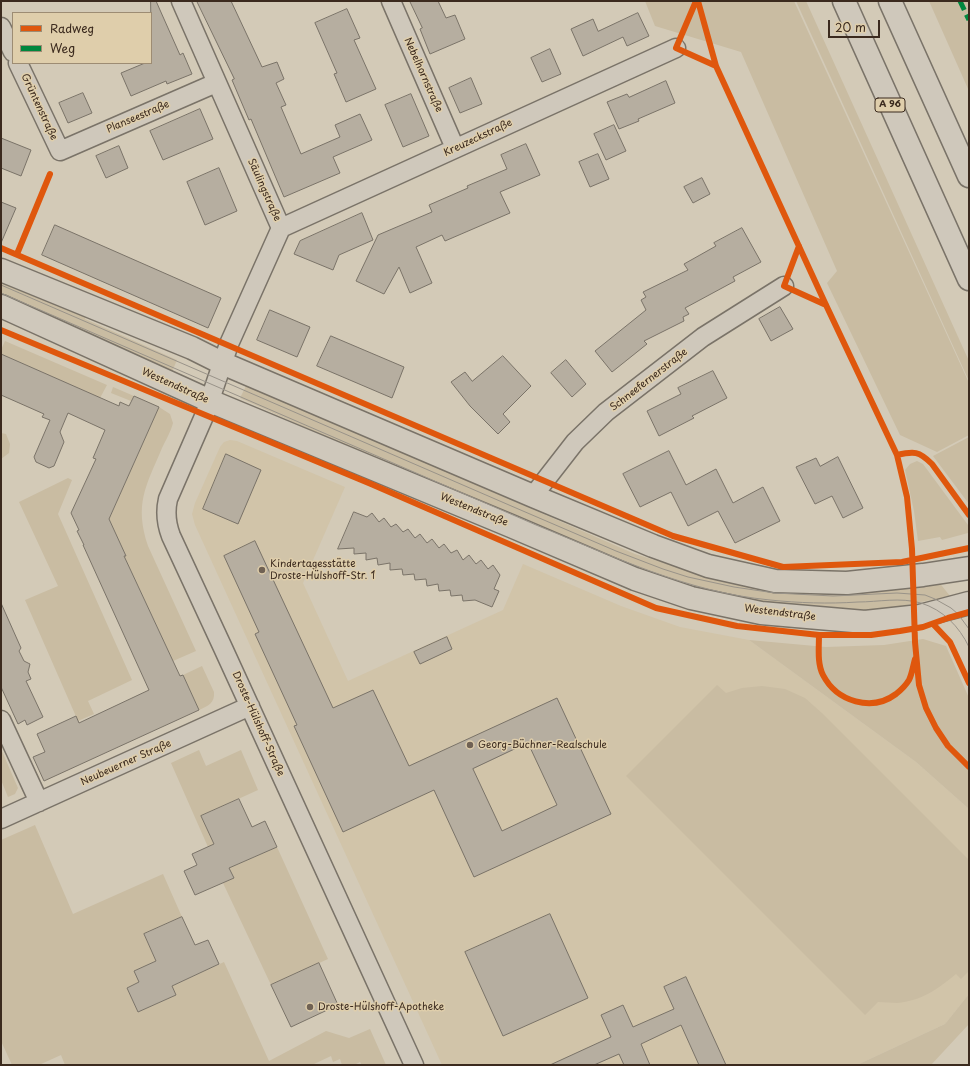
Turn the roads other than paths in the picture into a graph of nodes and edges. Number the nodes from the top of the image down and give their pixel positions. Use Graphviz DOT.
graph roads {
  1 [pos="181,1"];
  2 [pos="391,1"];
  3 [pos="844,1"];
  4 [pos="890,1"];
  5 [pos="1,27"];
  6 [pos="676,48"];
  7 [pos="12,50"];
  8 [pos="18,64"];
  9 [pos="216,83"];
  10 [pos="455,148"];
  11 [pos="60,151"];
  12 [pos="969,176"];
  13 [pos="281,228"];
  14 [pos="1,270"];
  15 [pos="969,279"];
  16 [pos="784,286"];
  17 [pos="1,306"];
  18 [pos="220,371"];
  19 [pos="210,401"];
  20 [pos="533,496"];
  21 [pos="969,568"];
  22 [pos="969,603"];
  23 [pos="250,706"];
  24 [pos="1,720"];
  25 [pos="38,802"];
  26 [pos="1,818"];
  27 [pos="414,1065"];
  1 -- 9 [label="street, Säulingstraße"];
  2 -- 10 [label="street, Nebelhornstraße"];
  3 -- 15 [label="main road, A 96"];
  4 -- 12 [label="main road"];
  5 -- 7 [label="street"];
  6 -- 10 [label="street, Kreuzeckstraße"];
  8 -- 11 [label="street, Grüntenstraße"];
  9 -- 11 [label="street, Planseestraße"];
  9 -- 13 [label="street, Säulingstraße"];
  10 -- 13 [label="street, Kreuzeckstraße"];
  13 -- 18 [label="street, Säulingstraße"];
  14 -- 18 [label="main road"];
  16 -- 20 [label="street, Schneefernerstraße"];
  17 -- 19 [label="main road, Westendstraße"];
  18 -- 19 [label="street, Droste-Hülshoff-Straße"];
  18 -- 20 [label="main road"];
  19 -- 22 [label="main road, Westendstraße"];
  19 -- 23 [label="street, Droste-Hülshoff-Straße"];
  20 -- 21 [label="main road"];
  23 -- 25 [label="street, Neubeuerner Straße"];
  23 -- 27 [label="street, Droste-Hülshoff-Straße"];
  24 -- 25 [label="street"];
  25 -- 26 [label="street, Neubeuerner Straße"];
}
